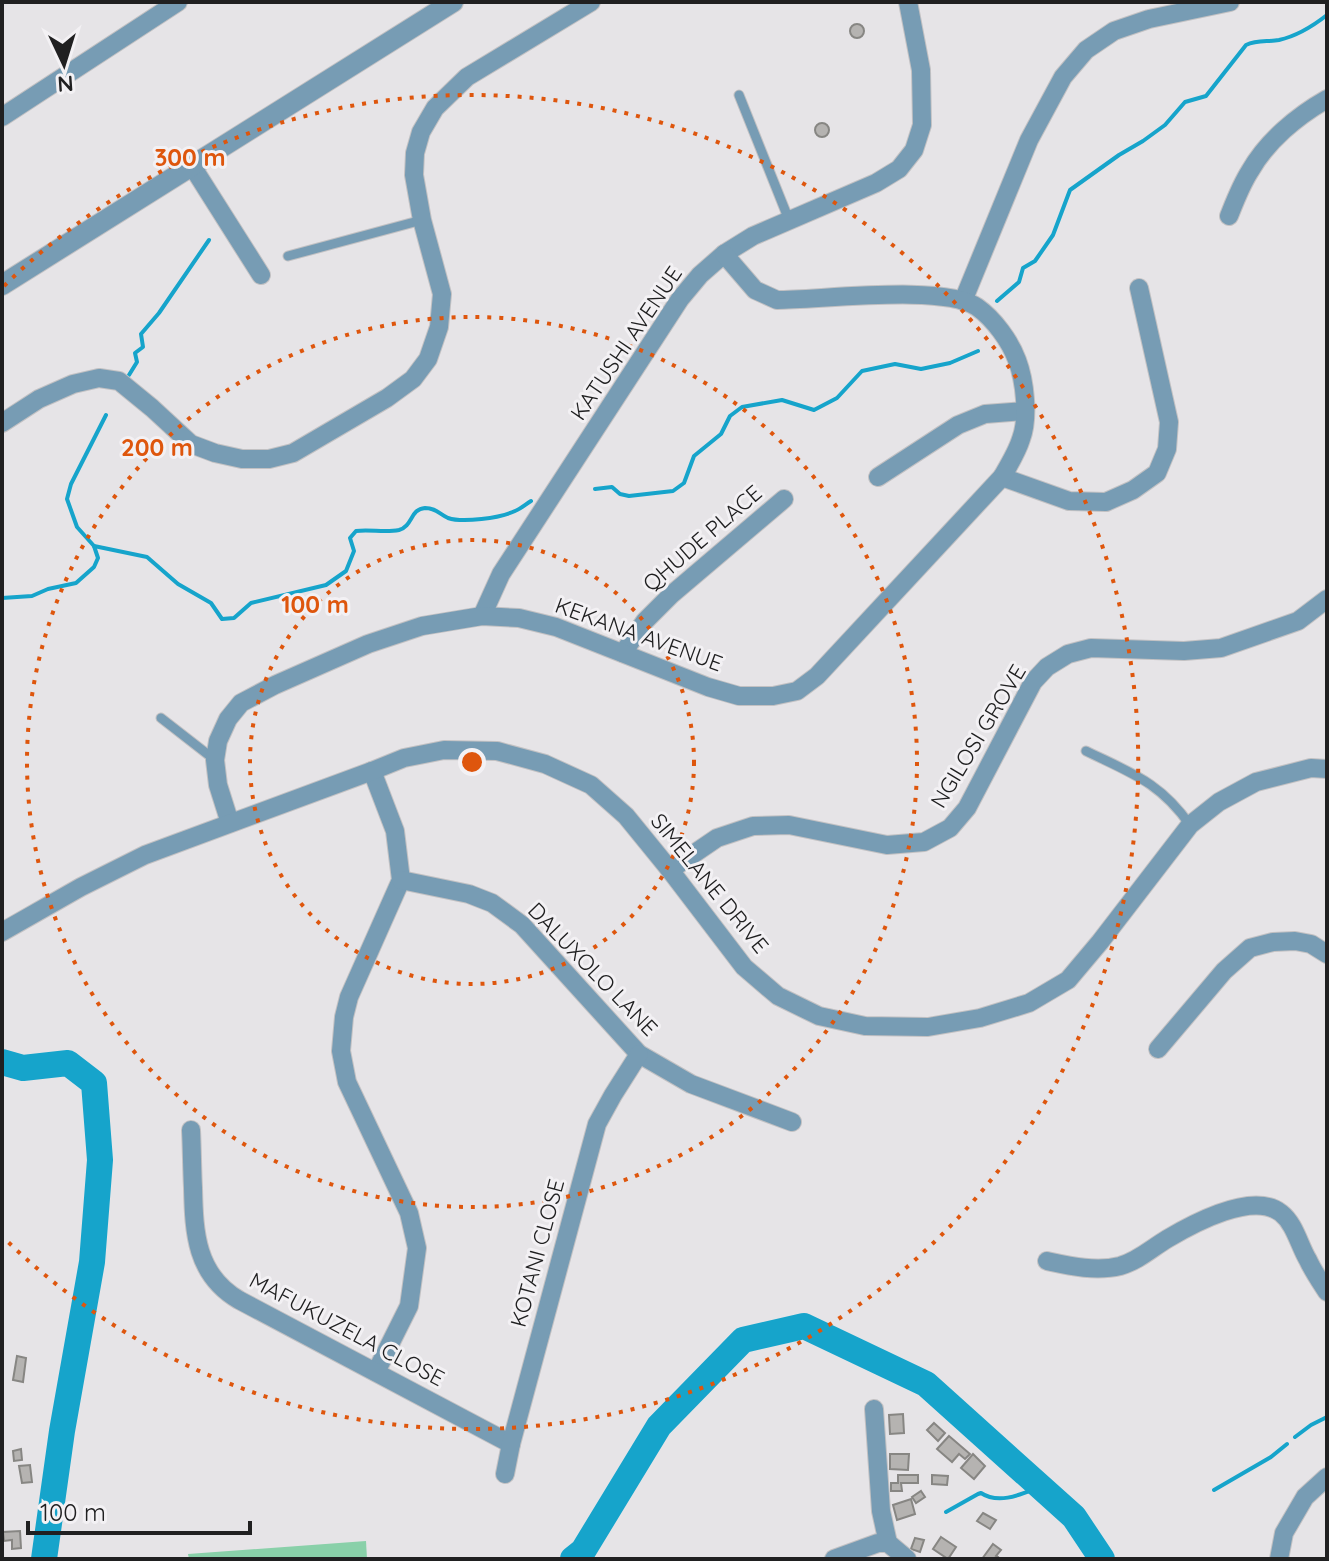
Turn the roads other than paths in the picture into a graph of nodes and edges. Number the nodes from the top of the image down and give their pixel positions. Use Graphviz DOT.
graph roads {
  1 [pos="178,2"];
  2 [pos="453,2"];
  3 [pos="591,2"];
  4 [pos="908,2"];
  5 [pos="1230,2"];
  6 [pos="739,95"];
  7 [pos="1327,99"];
  8 [pos="2,117"];
  9 [pos="192,166"];
  10 [pos="1229,216"];
  11 [pos="422,220"];
  12 [pos="789,220"];
  13 [pos="724,254"];
  14 [pos="288,256"];
  15 [pos="261,275"];
  16 [pos="2,285"];
  17 [pos="1139,288"];
  18 [pos="963,301"];
  19 [pos="1025,411"];
  20 [pos="2,423"];
  21 [pos="878,477"];
  22 [pos="1002,477"];
  23 [pos="784,499"];
  24 [pos="1327,599"];
  25 [pos="482,616"];
  26 [pos="623,653"];
  27 [pos="161,718"];
  28 [pos="1086,751"];
  29 [pos="215,760"];
  30 [pos="1327,769"];
  31 [pos="372,771"];
  32 [pos="230,823"];
  33 [pos="1190,825"];
  34 [pos="670,870"];
  35 [pos="401,880"];
  36 [pos="2,932"];
  37 [pos="1327,954"];
  38 [pos="1158,1049"];
  39 [pos="639,1054"];
  40 [pos="792,1122"];
  41 [pos="191,1130"];
  42 [pos="1047,1261"];
  43 [pos="1327,1292"];
  44 [pos="376,1372"];
  45 [pos="874,1409"];
  46 [pos="511,1444"];
  47 [pos="505,1474"];
  48 [pos="1327,1477"];
  49 [pos="897,1550"];
  50 [pos="834,1559"];
  51 [pos="1279,1559"];
  1 -- 8 [label="street"];
  2 -- 9 [label="street"];
  3 -- 11 [label="street"];
  4 -- 12 [label="street, KATUSHI AVENUE"];
  5 -- 18 [label="street"];
  6 -- 12 [label="lane"];
  7 -- 10 [label="street"];
  9 -- 15 [label="street"];
  9 -- 16 [label="street"];
  11 -- 14 [label="lane"];
  11 -- 20 [label="street"];
  12 -- 13 [label="street, KATUSHI AVENUE"];
  13 -- 18 [label="street, KEKANA AVENUE"];
  13 -- 25 [label="street, KATUSHI AVENUE"];
  17 -- 22 [label="street"];
  18 -- 19 [label="street, KEKANA AVENUE"];
  19 -- 21 [label="street"];
  19 -- 22 [label="street, KEKANA AVENUE"];
  22 -- 26 [label="street, KEKANA AVENUE"];
  23 -- 26 [label="street, QHUDE PLACE"];
  24 -- 34 [label="street, NGILOSI GROVE"];
  25 -- 26 [label="street, KEKANA AVENUE"];
  25 -- 29 [label="street, KEKANA AVENUE"];
  27 -- 29 [label="lane"];
  28 -- 33 [label="lane"];
  29 -- 32 [label="street, KEKANA AVENUE"];
  30 -- 33 [label="street, SIMELANE DRIVE"];
  31 -- 32 [label="street, SIMELANE DRIVE"];
  31 -- 34 [label="street, SIMELANE DRIVE"];
  31 -- 35 [label="street"];
  32 -- 36 [label="street, SIMELANE DRIVE"];
  33 -- 34 [label="street, SIMELANE DRIVE"];
  35 -- 39 [label="street, DALUXOLO LANE"];
  35 -- 44 [label="street"];
  37 -- 38 [label="street"];
  39 -- 40 [label="street, DALUXOLO LANE"];
  39 -- 46 [label="street, KOTANI CLOSE"];
  41 -- 44 [label="street, MAFUKUZELA CLOSE"];
  42 -- 43 [label="street"];
  44 -- 46 [label="street, MAFUKUZELA CLOSE"];
  45 -- 49 [label="street"];
  46 -- 47 [label="street, KOTANI CLOSE"];
  48 -- 51 [label="street"];
  49 -- 50 [label="street"];
}
